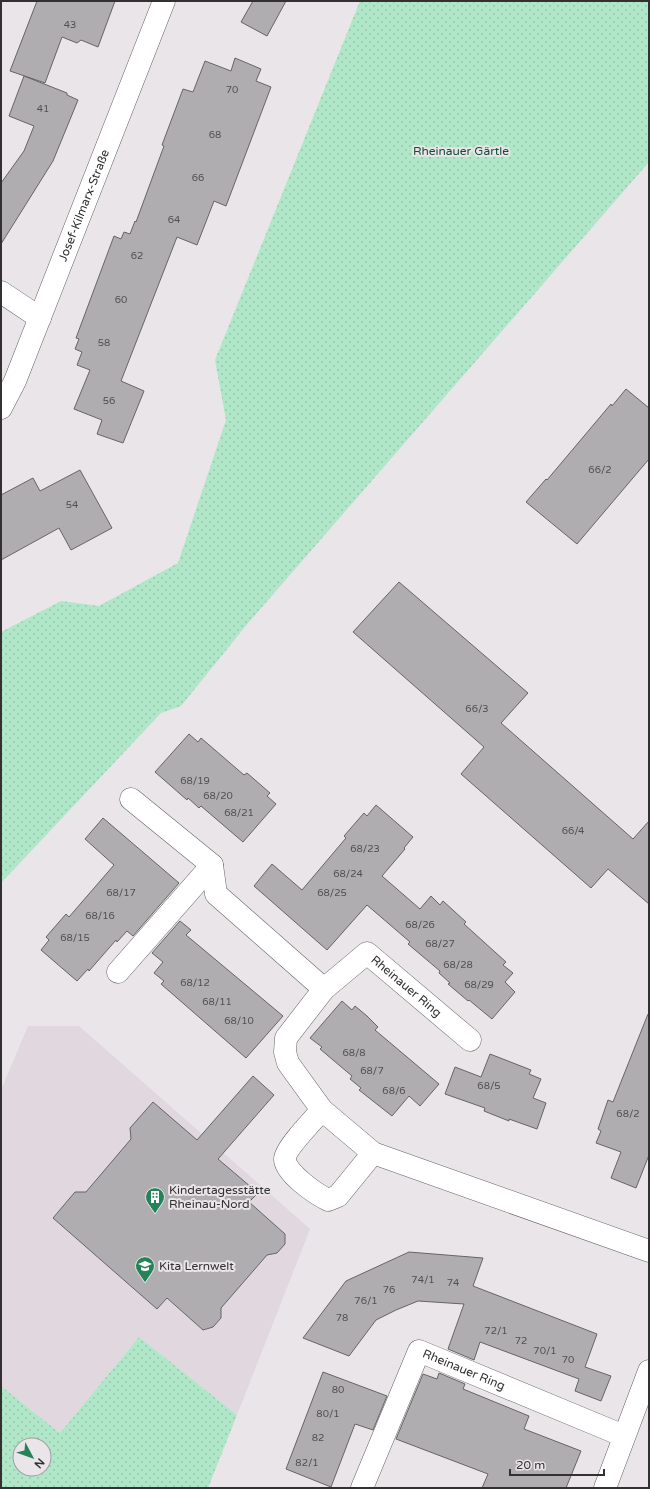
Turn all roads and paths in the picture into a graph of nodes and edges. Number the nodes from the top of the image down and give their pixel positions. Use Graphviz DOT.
graph roads {
  1 [pos="164,1"];
  2 [pos="1,292"];
  3 [pos="40,318"];
  4 [pos="1,408"];
  5 [pos="131,799"];
  6 [pos="212,865"];
  7 [pos="118,972"];
  8 [pos="324,989"];
  9 [pos="470,1040"];
  10 [pos="322,1110"];
  11 [pos="374,1153"];
  12 [pos="649,1252"];
  13 [pos="649,1371"];
  14 [pos="624,1436"];
  15 [pos="362,1488"];
  16 [pos="605,1488"];
  1 -- 3 [label="street, Josef-Kilmarx-Straße"];
  2 -- 3 [label="street"];
  3 -- 4 [label="street, Josef-Kilmarx-Straße"];
  5 -- 6 [label="street"];
  6 -- 7 [label="street"];
  6 -- 8 [label="street"];
  8 -- 9 [label="street, Rheinauer Ring"];
  8 -- 10 [label="street, Rheinauer Ring"];
  10 -- 11 [label="street, Rheinauer Ring"];
  10 -- 11 [label="street"];
  11 -- 12 [label="street, Rheinauer Ring"];
  13 -- 14 [label="street"];
  14 -- 15 [label="street, Rheinauer Ring"];
  14 -- 16 [label="street"];
}
